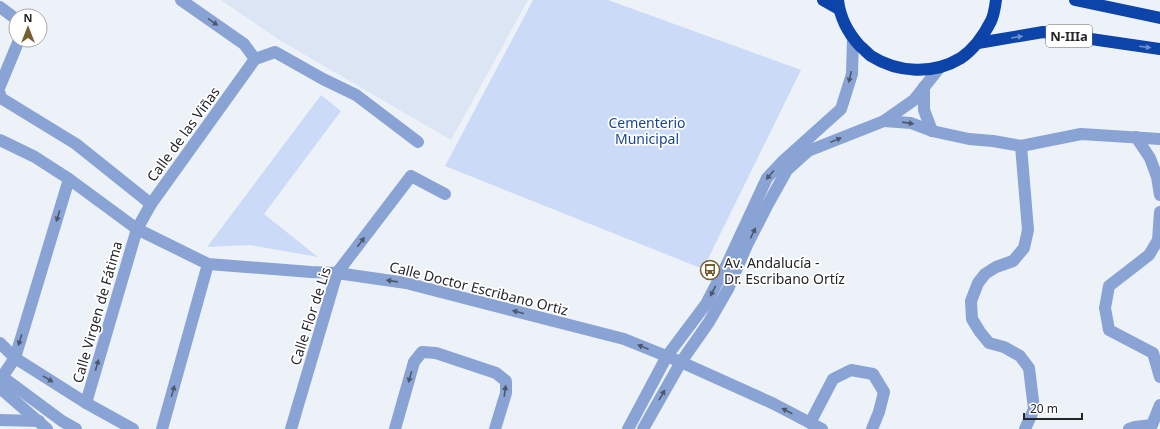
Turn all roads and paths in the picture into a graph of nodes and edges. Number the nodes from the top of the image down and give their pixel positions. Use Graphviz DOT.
graph roads {
  1 [pos="181,0"];
  2 [pos="823,0"];
  3 [pos="996,0"];
  4 [pos="1075,0"];
  5 [pos="839,5"];
  6 [pos="1160,18"];
  7 [pos="853,38"];
  8 [pos="978,43"];
  9 [pos="16,48"];
  10 [pos="1160,49"];
  11 [pos="255,59"];
  12 [pos="940,67"];
  13 [pos="0,86"];
  14 [pos="924,87"];
  15 [pos="0,94"];
  16 [pos="884,121"];
  17 [pos="932,131"];
  18 [pos="1136,137"];
  19 [pos="1160,139"];
  20 [pos="0,140"];
  21 [pos="418,142"];
  22 [pos="1021,146"];
  23 [pos="69,179"];
  24 [pos="444,194"];
  25 [pos="1160,195"];
  26 [pos="151,204"];
  27 [pos="1160,212"];
  28 [pos="137,228"];
  29 [pos="208,264"];
  30 [pos="337,273"];
  31 [pos="0,343"];
  32 [pos="667,356"];
  33 [pos="15,358"];
  34 [pos="681,362"];
  35 [pos="1160,377"];
  36 [pos="1,380"];
  37 [pos="86,403"];
  38 [pos="1160,405"];
  39 [pos="0,420"];
  40 [pos="36,420"];
  41 [pos="62,421"];
  42 [pos="810,423"];
  43 [pos="1155,427"];
  44 [pos="47,429"];
  45 [pos="76,429"];
  46 [pos="133,429"];
  47 [pos="162,429"];
  48 [pos="291,429"];
  49 [pos="394,429"];
  50 [pos="495,429"];
  51 [pos="628,429"];
  52 [pos="643,429"];
  53 [pos="822,429"];
  54 [pos="872,429"];
  55 [pos="1025,429"];
  56 [pos="1129,429"];
  1 -- 11 [label="street, one-way"];
  2 -- 5 [label="highway"];
  3 -- 8 [label="highway"];
  4 -- 6 [label="highway, N-IIIa"];
  5 -- 7 [label="highway"];
  7 -- 12 [label="highway"];
  7 -- 32 [label="street, one-way"];
  8 -- 10 [label="highway, N-IIIa, one-way"];
  8 -- 12 [label="highway"];
  9 -- 13 [label="street"];
  11 -- 21 [label="street"];
  11 -- 26 [label="street, Calle de las Viñas"];
  12 -- 14 [label="street"];
  14 -- 16 [label="street"];
  14 -- 17 [label="street"];
  15 -- 26 [label="street"];
  16 -- 17 [label="street, one-way"];
  34 -- 16 [label="street, one-way"];
  17 -- 22 [label="street"];
  18 -- 19 [label="street"];
  18 -- 22 [label="street"];
  18 -- 25 [label="street"];
  20 -- 23 [label="street, Calle Doctor Escribano Ortiz"];
  22 -- 55 [label="street"];
  23 -- 28 [label="street, Calle Doctor Escribano Ortiz"];
  23 -- 33 [label="street, one-way"];
  30 -- 24 [label="street, Calle Flor de Lis, one-way"];
  26 -- 28 [label="street, Calle de las Viñas"];
  27 -- 35 [label="street"];
  28 -- 29 [label="street, Calle Doctor Escribano Ortiz"];
  37 -- 28 [label="street, Calle Virgen de Fátima, one-way"];
  29 -- 30 [label="street, Calle Doctor Escribano Ortiz"];
  47 -- 29 [label="street, one-way"];
  32 -- 30 [label="street, Calle Doctor Escribano Ortiz, one-way"];
  30 -- 48 [label="street, Calle Flor de Lis"];
  31 -- 33 [label="street"];
  32 -- 34 [label="street, Calle Doctor Escribano Ortiz"];
  32 -- 51 [label="street"];
  33 -- 36 [label="street"];
  33 -- 37 [label="street, one-way"];
  42 -- 34 [label="street, Calle Doctor Escribano Ortiz, one-way"];
  52 -- 34 [label="street, one-way"];
  36 -- 40 [label="street"];
  36 -- 41 [label="street"];
  37 -- 46 [label="street"];
  38 -- 43 [label="street"];
  39 -- 40 [label="street"];
  40 -- 41 [label="street"];
  40 -- 44 [label="street"];
  41 -- 45 [label="street"];
  42 -- 53 [label="street, Calle Doctor Escribano Ortiz"];
  42 -- 54 [label="street"];
  43 -- 56 [label="street"];
  50 -- 49 [label="street, one-way"];
}
